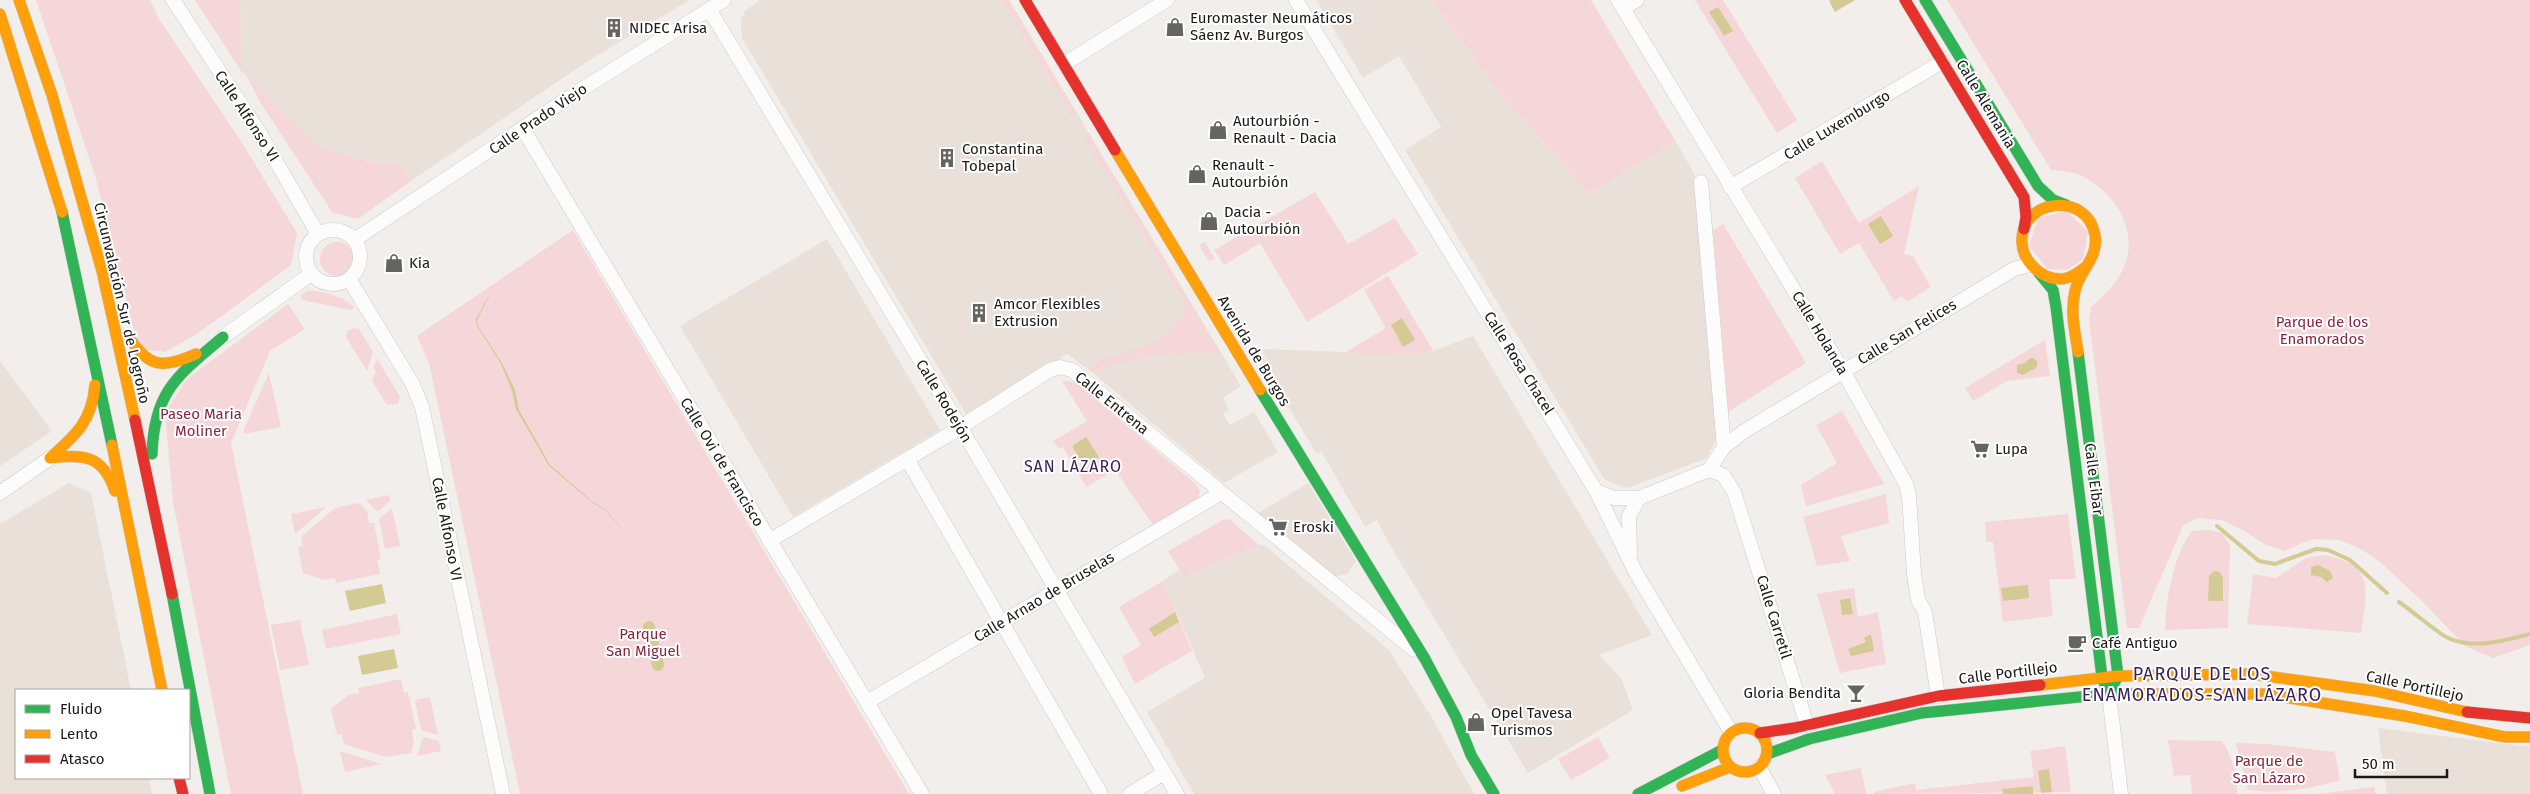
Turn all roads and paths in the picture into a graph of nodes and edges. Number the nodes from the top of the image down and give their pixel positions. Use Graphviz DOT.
graph roads {
  1 [pos="19,0"];
  2 [pos="173,0"];
  3 [pos="724,0"];
  4 [pos="1025,0"];
  5 [pos="1168,0"];
  6 [pos="1296,0"];
  7 [pos="1637,0"];
  8 [pos="1905,0"];
  9 [pos="1926,0"];
  10 [pos="1621,4"];
  11 [pos="709,9"];
  12 [pos="0,14"];
  13 [pos="1942,62"];
  14 [pos="1064,64"];
  15 [pos="523,129"];
  16 [pos="1702,182"];
  17 [pos="78,183"];
  18 [pos="1730,187"];
  19 [pos="2071,206"];
  20 [pos="2024,229"];
  21 [pos="318,234"];
  22 [pos="354,240"];
  23 [pos="2023,252"];
  24 [pos="2087,266"];
  25 [pos="2014,269"];
  26 [pos="2035,269"];
  27 [pos="311,274"];
  28 [pos="349,279"];
  29 [pos="128,336"];
  30 [pos="224,337"];
  31 [pos="95,357"];
  32 [pos="1843,371"];
  33 [pos="960,427"];
  34 [pos="1724,447"];
  35 [pos="152,454"];
  36 [pos="50,458"];
  37 [pos="907,459"];
  38 [pos="1709,470"];
  39 [pos="1596,491"];
  40 [pos="0,493"];
  41 [pos="1220,493"];
  42 [pos="1638,498"];
  43 [pos="132,538"];
  44 [pos="769,541"];
  45 [pos="164,554"];
  46 [pos="1636,573"];
  47 [pos="1056,589"];
  48 [pos="1000,622"];
  49 [pos="1425,659"];
  50 [pos="2118,676"];
  51 [pos="2102,677"];
  52 [pos="162,689"];
  53 [pos="190,689"];
  54 [pos="190,690"];
  55 [pos="2109,694"];
  56 [pos="1938,696"];
  57 [pos="867,702"];
  58 [pos="1456,717"];
  59 [pos="2530,718"];
  60 [pos="1807,724"];
  61 [pos="1731,732"];
  62 [pos="1760,733"];
  63 [pos="2530,737"];
  64 [pos="1479,745"];
  65 [pos="1722,750"];
  66 [pos="1767,754"];
  67 [pos="1730,767"];
  68 [pos="1759,767"];
  69 [pos="1164,773"];
  70 [pos="179,779"];
  71 [pos="1671,791"];
  72 [pos="183,794"];
  73 [pos="210,794"];
  74 [pos="503,794"];
  75 [pos="922,794"];
  76 [pos="1101,794"];
  77 [pos="1130,794"];
  78 [pos="1177,794"];
  79 [pos="1494,794"];
  80 [pos="1638,794"];
  81 [pos="1774,794"];
  82 [pos="2121,794"];
  1 -- 17 [label="main road, Circunvalación Sur de Logroño"];
  2 -- 21 [label="street, Calle Alfonso VI"];
  3 -- 11 [label="street, Calle Prado Viejo"];
  4 -- 14 [label="main road, Avenida de Burgos"];
  5 -- 14 [label="street"];
  6 -- 39 [label="street, Calle Rosa Chacel"];
  7 -- 10 [label="street"];
  8 -- 13 [label="main road, Calle Alemania"];
  9 -- 19 [label="main road, Calle Alemania"];
  10 -- 18 [label="street, Calle Holanda"];
  11 -- 15 [label="street, Calle Prado Viejo"];
  11 -- 33 [label="street, Calle Rodejón"];
  12 -- 31 [label="main road"];
  13 -- 18 [label="street, Calle Luxemburgo"];
  13 -- 20 [label="main road, Calle Alemania"];
  14 -- 49 [label="main road, Avenida de Burgos"];
  15 -- 22 [label="street, Calle Prado Viejo"];
  15 -- 44 [label="street, Calle Ovi de Francisco"];
  16 -- 34 [label="street"];
  17 -- 29 [label="main road"];
  17 -- 45 [label="main road, Circunvalación Sur de Logroño"];
  18 -- 32 [label="street, Calle Holanda"];
  19 -- 20 [label="main road"];
  19 -- 24 [label="main road"];
  20 -- 23 [label="main road"];
  21 -- 22 [label="street"];
  21 -- 27 [label="street"];
  22 -- 28 [label="street"];
  23 -- 25 [label="street"];
  23 -- 26 [label="main road"];
  24 -- 26 [label="main road"];
  24 -- 50 [label="main road, Calle Eibar"];
  25 -- 26 [label="street, Calle San Felices"];
  25 -- 32 [label="street, Calle San Felices"];
  26 -- 51 [label="main road, Calle Eibar"];
  27 -- 28 [label="street"];
  27 -- 30 [label="street"];
  28 -- 74 [label="street, Calle Alfonso VI"];
  29 -- 30 [label="main road"];
  29 -- 35 [label="main road"];
  30 -- 35 [label="main road"];
  31 -- 36 [label="main road"];
  31 -- 43 [label="main road"];
  32 -- 34 [label="street, Calle San Felices"];
  32 -- 56 [label="street, Calle Holanda"];
  33 -- 37 [label="street, Calle Entrena"];
  33 -- 41 [label="street, Calle Entrena"];
  33 -- 47 [label="street, Calle Rodejón"];
  34 -- 38 [label="street, Calle San Felices"];
  35 -- 45 [label="main road"];
  36 -- 40 [label="street"];
  36 -- 43 [label="main road"];
  37 -- 44 [label="street, Calle Entrena"];
  37 -- 48 [label="street"];
  38 -- 42 [label="street"];
  38 -- 60 [label="street, Calle Carretil"];
  39 -- 42 [label="street"];
  39 -- 46 [label="street, Calle Rosa Chacel"];
  41 -- 47 [label="street, Calle Arnao de Bruselas"];
  41 -- 49 [label="street, Calle Entrena"];
  42 -- 46 [label="street"];
  43 -- 52 [label="main road"];
  44 -- 57 [label="street, Calle Ovi de Francisco"];
  45 -- 53 [label="main road, Circunvalación Sur de Logroño"];
  46 -- 61 [label="street, Calle Rosa Chacel"];
  47 -- 48 [label="street, Calle Arnao de Bruselas"];
  47 -- 69 [label="street, Calle Rodejón"];
  48 -- 57 [label="street, Calle Arnao de Bruselas"];
  48 -- 76 [label="street"];
  49 -- 58 [label="main road, Avenida de Burgos"];
  50 -- 51 [label="main road, Calle Portillejo"];
  50 -- 55 [label="main road"];
  50 -- 59 [label="main road, Calle Portillejo"];
  51 -- 55 [label="main road, Calle Eibar"];
  51 -- 56 [label="main road, Calle Portillejo"];
  54 -- 73 [label="main road, Circunvalación Sur de Logroño"];
  55 -- 63 [label="main road, Calle Portillejo"];
  55 -- 66 [label="main road, Calle Portillejo"];
  55 -- 82 [label="street, Calle Eibar"];
  56 -- 60 [label="main road, Calle Portillejo"];
  57 -- 75 [label="street, Calle Ovi de Francisco"];
  58 -- 64 [label="main road, Avenida de Burgos"];
  58 -- 79 [label="main road, Avenida de Burgos"];
  60 -- 62 [label="main road, Calle Portillejo"];
  61 -- 62 [label="main road"];
  61 -- 65 [label="main road"];
  62 -- 66 [label="main road"];
  65 -- 67 [label="main road"];
  65 -- 80 [label="main road"];
  66 -- 68 [label="main road"];
  67 -- 68 [label="main road"];
  67 -- 71 [label="main road"];
  68 -- 81 [label="street"];
  69 -- 77 [label="street"];
  69 -- 78 [label="street, Calle Rodejón"];
  70 -- 72 [label="main road"];
}
